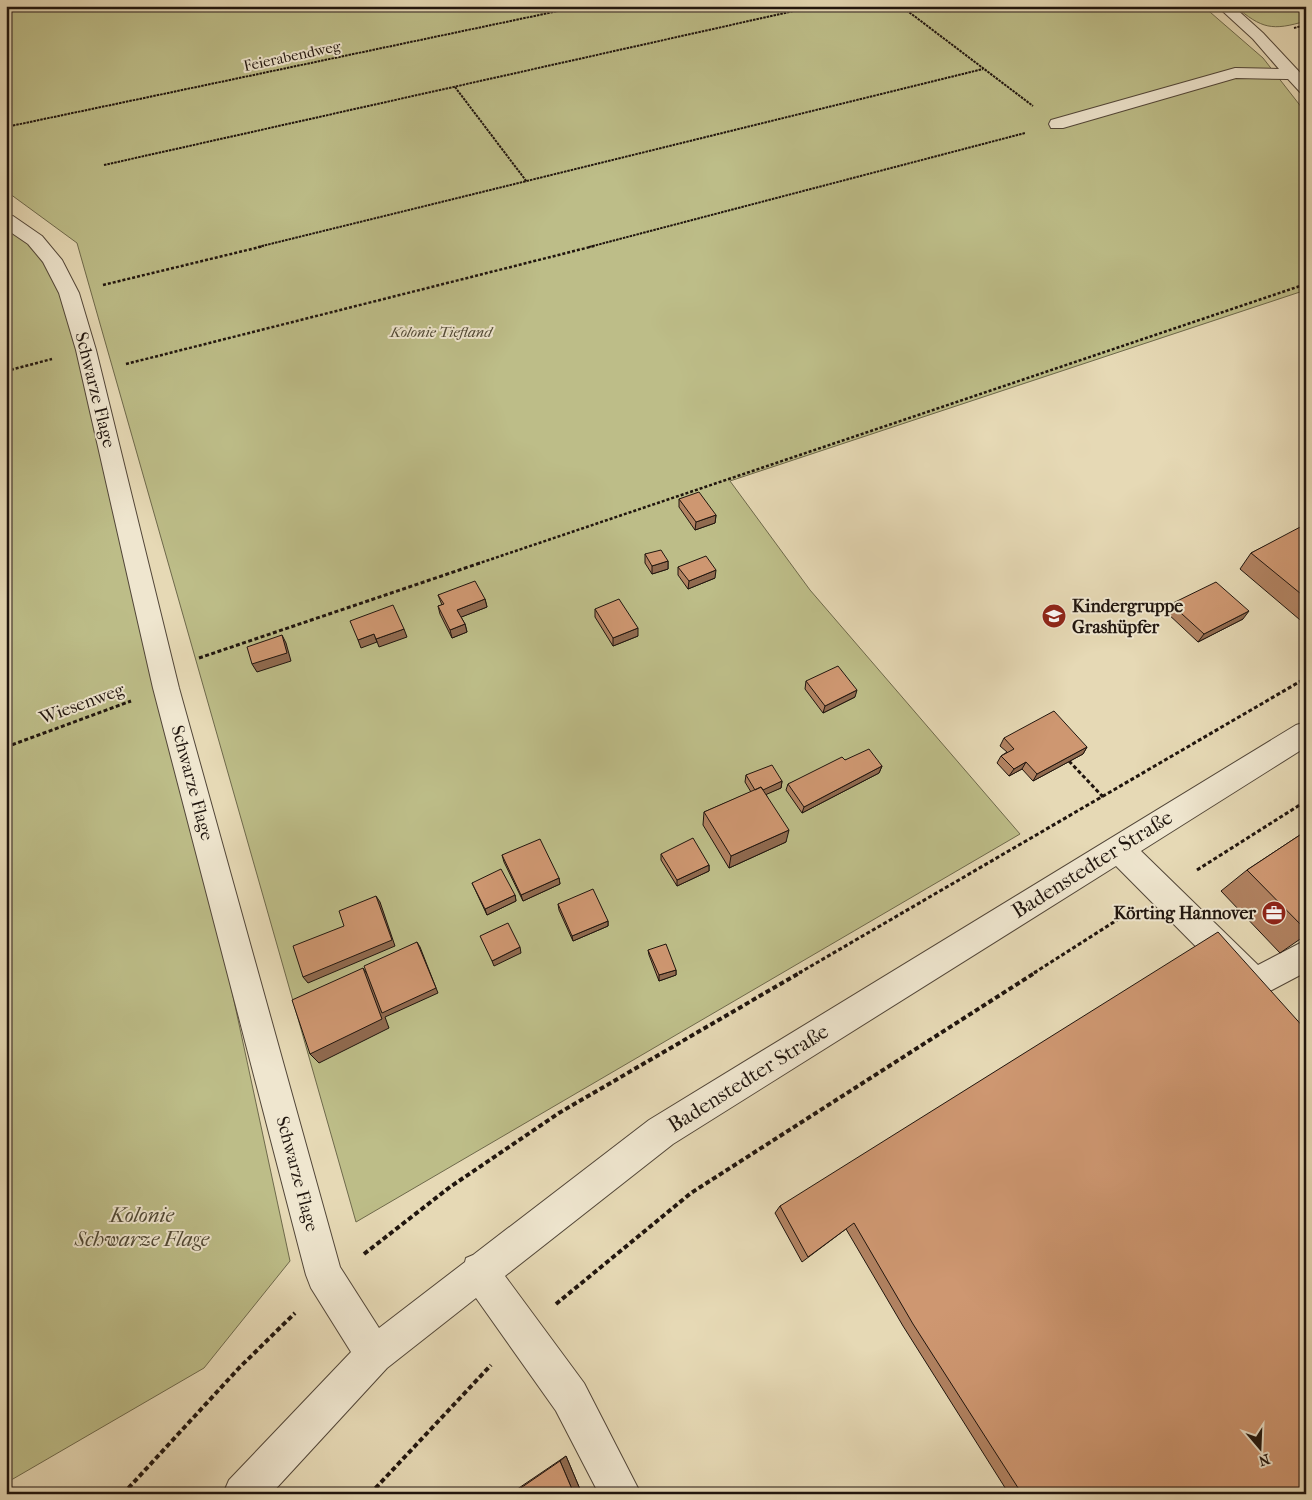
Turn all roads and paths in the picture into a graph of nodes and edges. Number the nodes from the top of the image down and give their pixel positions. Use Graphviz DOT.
graph roads {
  1 [pos="582,6"];
  2 [pos="816,6"];
  3 [pos="901,6"];
  4 [pos="1224,6"];
  5 [pos="983,69"];
  6 [pos="1292,74"];
  7 [pos="455,87"];
  8 [pos="1306,89"];
  9 [pos="1057,124"];
  10 [pos="6,127"];
  11 [pos="104,165"];
  12 [pos="527,182"];
  13 [pos="6,220"];
  14 [pos="1306,284"];
  15 [pos="69,293"];
  16 [pos="86,350"];
  17 [pos="6,371"];
  18 [pos="91,373"];
  19 [pos="1306,678"];
  20 [pos="165,679"];
  21 [pos="1306,733"];
  22 [pos="6,747"];
  23 [pos="1069,761"];
  24 [pos="1102,797"];
  25 [pos="1306,801"];
  26 [pos="1118,848"];
  27 [pos="1162,892"];
  28 [pos="1306,956"];
  29 [pos="479,1272"];
  30 [pos="328,1282"];
  31 [pos="523,1332"];
  32 [pos="374,1355"];
  33 [pos="123,1494"];
  34 [pos="244,1494"];
  35 [pos="370,1494"];
  36 [pos="621,1494"];
  1 -- 10 [label="path, Feierabendweg"];
  2 -- 7 [label="path"];
  3 -- 5 [label="path"];
  4 -- 6 [label="street"];
  5 -- 9 [label="path"];
  5 -- 12 [label="path"];
  6 -- 8 [label="street"];
  6 -- 9 [label="street"];
  7 -- 11 [label="path"];
  7 -- 12 [label="path"];
  9 -- 18 [label="path"];
  12 -- 15 [label="path"];
  13 -- 15 [label="street, Schwarze Flage"];
  14 -- 20 [label="path, Wiesenweg"];
  15 -- 16 [label="street, Schwarze Flage"];
  16 -- 17 [label="path"];
  16 -- 18 [label="street, Schwarze Flage"];
  18 -- 20 [label="street, Schwarze Flage"];
  19 -- 24 [label="path"];
  20 -- 22 [label="path, Wiesenweg"];
  20 -- 30 [label="street, Schwarze Flage"];
  21 -- 26 [label="street, Badenstedter Straße"];
  23 -- 24 [label="path"];
  24 -- 30 [label="path"];
  25 -- 27 [label="path"];
  26 -- 27 [label="street"];
  26 -- 29 [label="street, Badenstedter Straße"];
  27 -- 28 [label="street"];
  27 -- 31 [label="path"];
  29 -- 31 [label="street"];
  29 -- 32 [label="street, Badenstedter Straße"];
  30 -- 32 [label="street, Schwarze Flage"];
  30 -- 33 [label="path"];
  31 -- 35 [label="path"];
  31 -- 36 [label="street"];
  32 -- 34 [label="street, Badenstedter Straße"];
}
